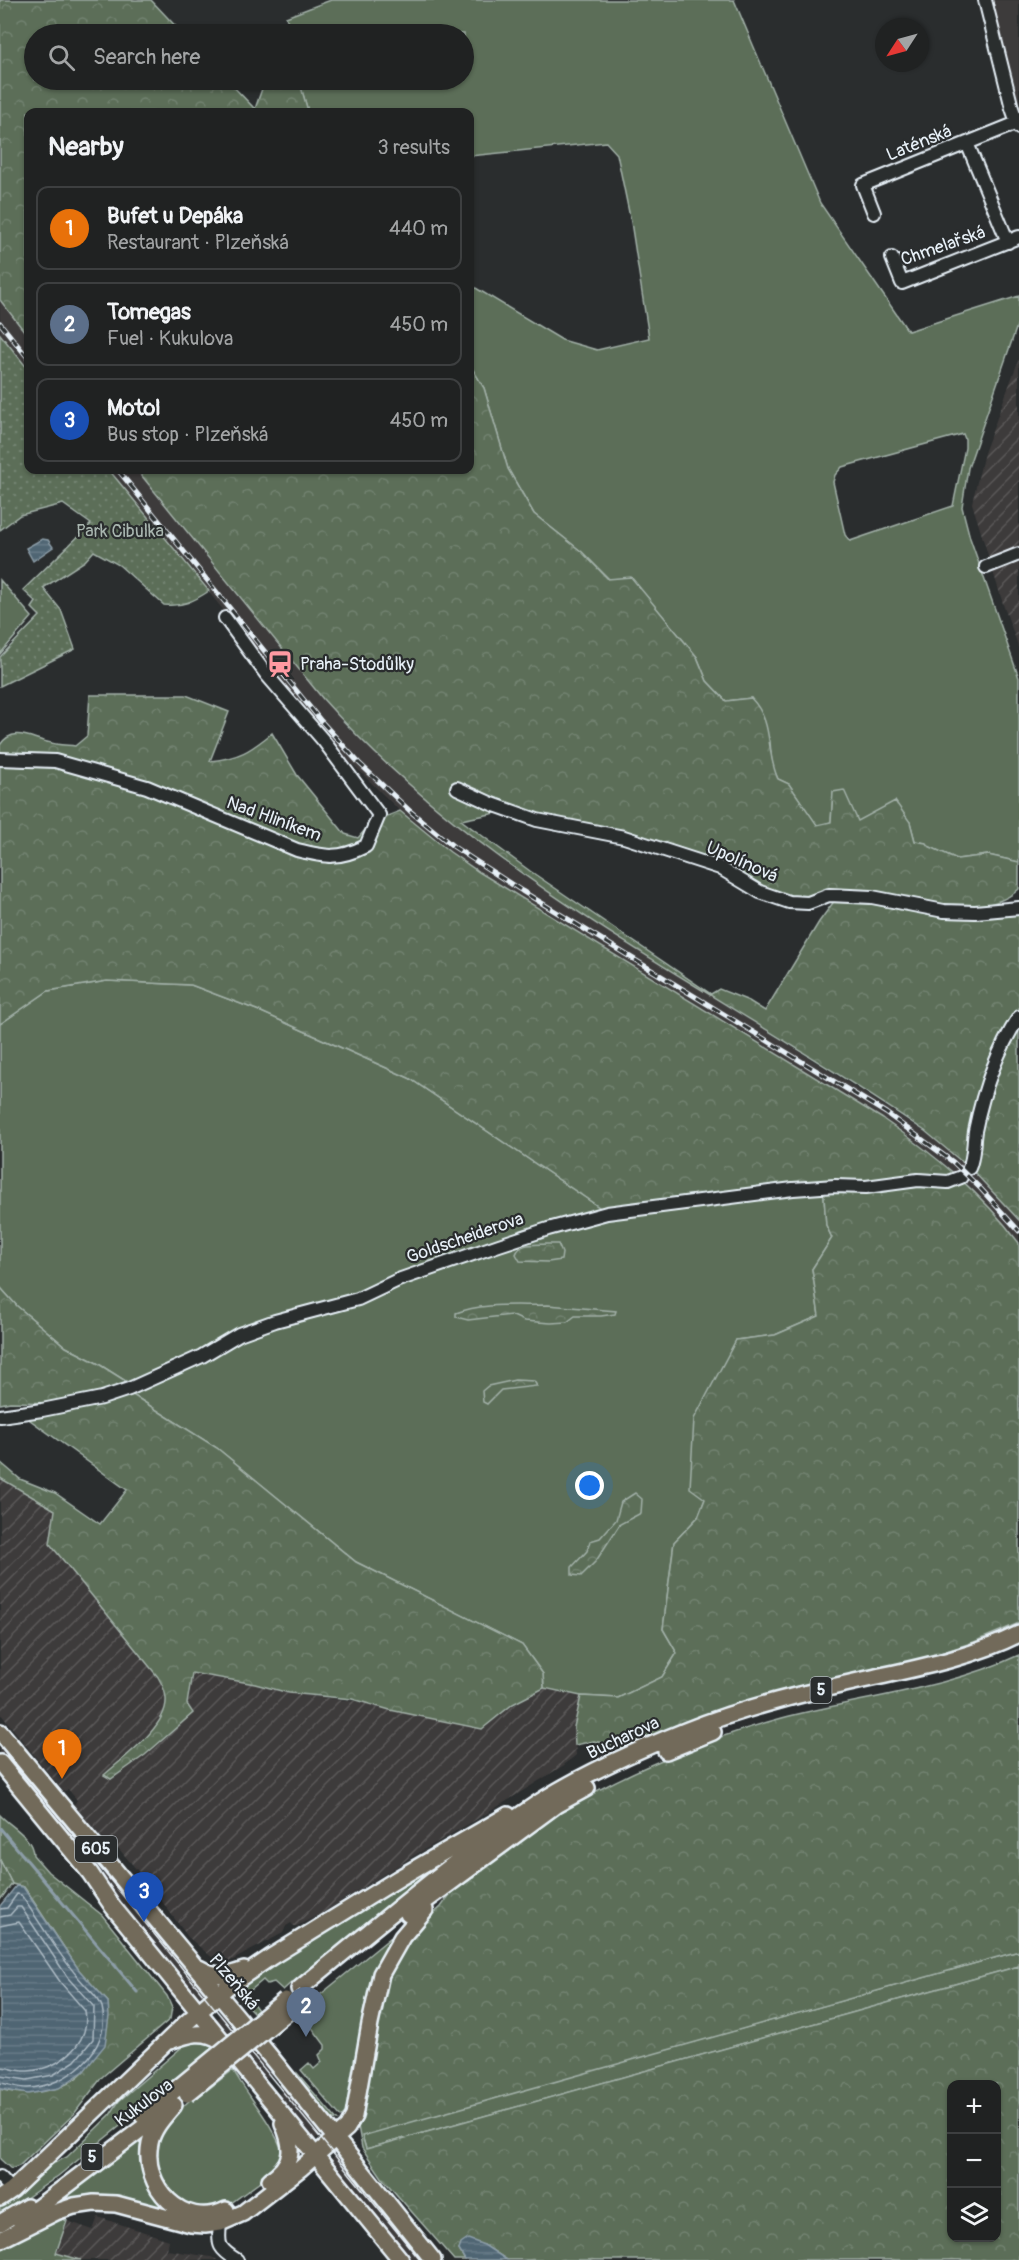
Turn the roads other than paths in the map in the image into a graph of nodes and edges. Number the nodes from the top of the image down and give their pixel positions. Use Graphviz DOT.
graph roads {
  1 [pos="985,0"];
  2 [pos="1018,125"];
  3 [pos="967,143"];
  4 [pos="874,213"];
  5 [pos="1014,239"];
  6 [pos="892,258"];
  7 [pos="1019,554"];
  8 [pos="986,567"];
  9 [pos="225,618"];
  10 [pos="0,759"];
  11 [pos="457,788"];
  12 [pos="1019,908"];
  13 [pos="1019,1017"];
  14 [pos="0,1416"];
  15 [pos="1019,1634"];
  16 [pos="1019,1646"];
  17 [pos="0,1732"];
  18 [pos="629,1761"];
  19 [pos="0,1763"];
  20 [pos="597,1777"];
  21 [pos="539,1803"];
  22 [pos="444,1887"];
  23 [pos="271,1957"];
  24 [pos="194,1965"];
  25 [pos="177,1984"];
  26 [pos="302,1993"];
  27 [pos="219,1995"];
  28 [pos="199,2012"];
  29 [pos="165,2043"];
  30 [pos="226,2045"];
  31 [pos="184,2090"];
  32 [pos="174,2104"];
  33 [pos="276,2107"];
  34 [pos="335,2139"];
  35 [pos="315,2156"];
  36 [pos="0,2177"];
  37 [pos="6,2194"];
  38 [pos="220,2219"];
  39 [pos="0,2223"];
  40 [pos="0,2233"];
  41 [pos="0,2240"];
  42 [pos="237,2260"];
  43 [pos="401,2260"];
  44 [pos="433,2260"];
  1 -- 2 [label="street"];
  2 -- 3 [label="street, Laténská"];
  3 -- 4 [label="street, Laténská"];
  3 -- 5 [label="street"];
  5 -- 6 [label="street, Chmelařská"];
  7 -- 8 [label="street"];
  9 -- 10 [label="street, Nad Hliníkem"];
  11 -- 12 [label="street, Upolínová"];
  13 -- 14 [label="street, Goldscheiderova"];
  15 -- 18 [label="main road, Bucharova / 5"];
  16 -- 18 [label="main road, Bucharova / 5"];
  17 -- 24 [label="main road, Plzeňská / 605"];
  18 -- 20 [label="main road, Bucharova / 5"];
  19 -- 25 [label="main road, 605"];
  20 -- 21 [label="main road, Bucharova / 5"];
  20 -- 22 [label="main road, Bucharova / 5"];
  21 -- 23 [label="main road"];
  21 -- 26 [label="main road, Bucharova / 5"];
  22 -- 26 [label="main road, Bucharova / 5"];
  22 -- 34 [label="main road"];
  23 -- 24 [label="main road"];
  23 -- 27 [label="main road"];
  24 -- 27 [label="main road, Plzeňská / 605"];
  25 -- 28 [label="main road, 605"];
  25 -- 29 [label="main road"];
  26 -- 31 [label="main road, Kukulova / 5, bridge"];
  27 -- 28 [label="main road"];
  27 -- 34 [label="main road, Plzeňská / 605"];
  28 -- 29 [label="main road"];
  28 -- 30 [label="main road, 605"];
  29 -- 30 [label="main road"];
  29 -- 37 [label="main road"];
  30 -- 33 [label="main road, 605"];
  31 -- 32 [label="main road, Kukulova / 5"];
  31 -- 39 [label="main road, Kukulova / 5"];
  32 -- 38 [label="main road"];
  32 -- 40 [label="main road, Kukulova / 5"];
  33 -- 35 [label="main road, 605"];
  33 -- 38 [label="main road"];
  34 -- 35 [label="main road"];
  34 -- 44 [label="main road, Plzeňská / 605"];
  35 -- 38 [label="main road"];
  35 -- 43 [label="main road, 605"];
  36 -- 37 [label="street"];
  38 -- 41 [label="main road"];
  38 -- 42 [label="street"];
}
